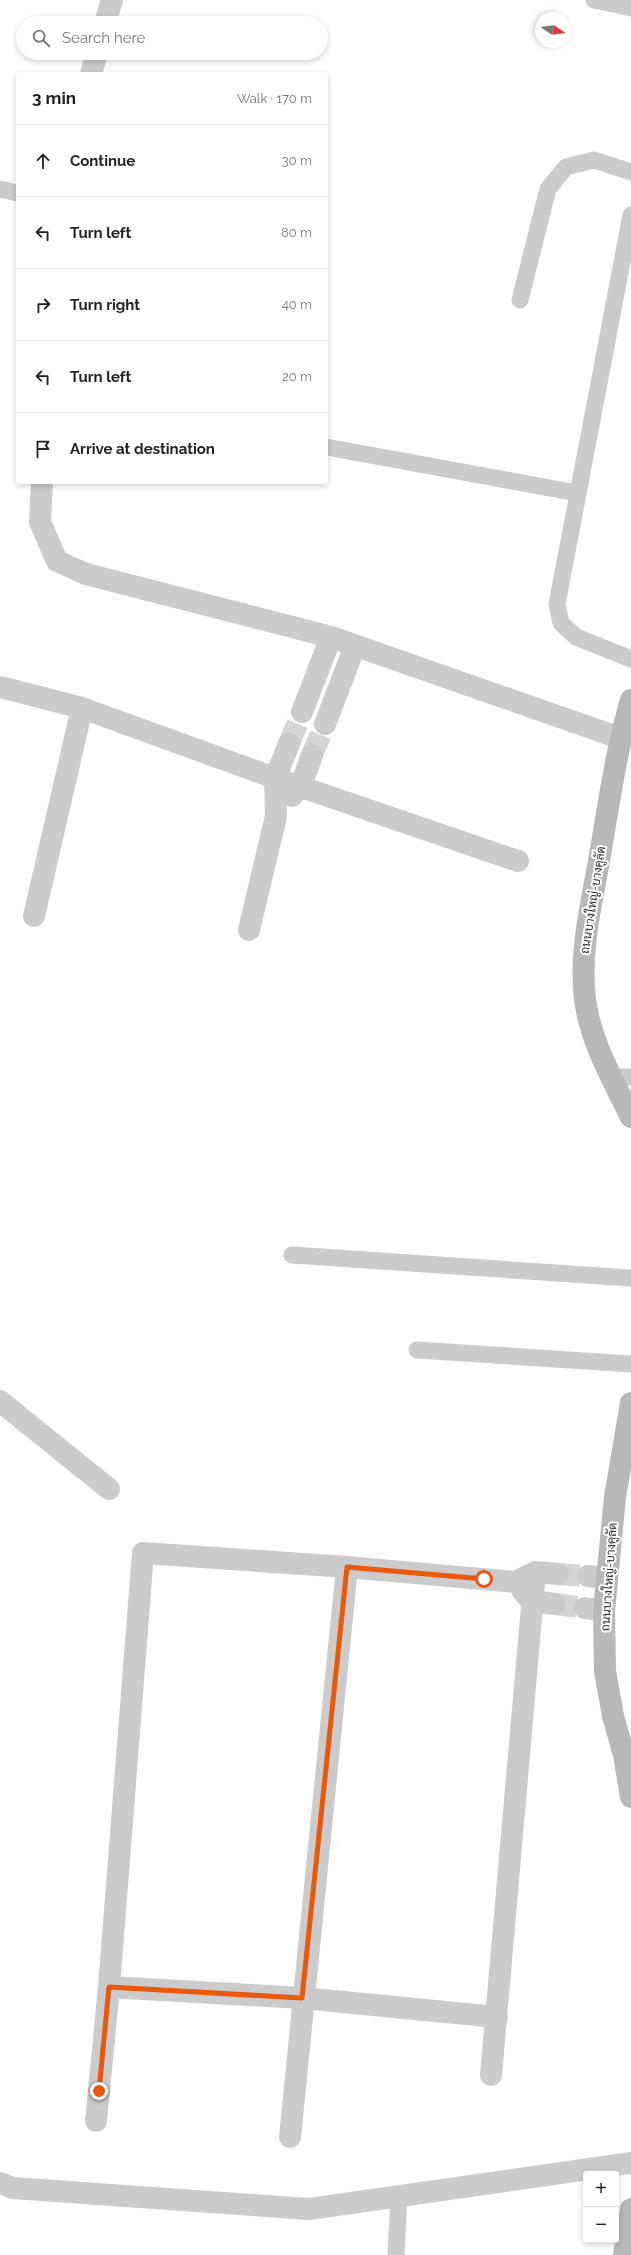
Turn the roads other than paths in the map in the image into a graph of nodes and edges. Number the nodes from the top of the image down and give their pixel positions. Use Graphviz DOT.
graph roads {
  1 [pos="112,0"];
  2 [pos="594,0"];
  3 [pos="631,8"];
  4 [pos="107,16"];
  5 [pos="95,60"];
  6 [pos="92,72"];
  7 [pos="631,172"];
  8 [pos="0,189"];
  9 [pos="16,193"];
  10 [pos="631,215"];
  11 [pos="520,300"];
  12 [pos="328,447"];
  13 [pos="42,484"];
  14 [pos="577,493"];
  15 [pos="331,637"];
  16 [pos="355,646"];
  17 [pos="631,659"];
  18 [pos="0,687"];
  19 [pos="631,700"];
  20 [pos="82,708"];
  21 [pos="302,712"];
  22 [pos="325,724"];
  23 [pos="620,738"];
  24 [pos="289,744"];
  25 [pos="312,755"];
  26 [pos="275,778"];
  27 [pos="301,786"];
  28 [pos="276,816"];
  29 [pos="518,861"];
  30 [pos="34,916"];
  31 [pos="249,930"];
  32 [pos="621,1077"];
  33 [pos="631,1118"];
  34 [pos="292,1254"];
  35 [pos="631,1278"];
  36 [pos="417,1350"];
  37 [pos="631,1364"];
  38 [pos="0,1401"];
  39 [pos="631,1403"];
  40 [pos="109,1489"];
  41 [pos="347,1567"];
  42 [pos="535,1572"];
  43 [pos="558,1574"];
  44 [pos="515,1582"];
  45 [pos="532,1601"];
  46 [pos="555,1604"];
  47 [pos="628,1755"];
  48 [pos="631,1797"];
  49 [pos="109,1987"];
  50 [pos="302,1998"];
  51 [pos="497,2017"];
  52 [pos="491,2075"];
  53 [pos="96,2121"];
  54 [pos="290,2137"];
  55 [pos="631,2163"];
  56 [pos="0,2183"];
  57 [pos="399,2197"];
  58 [pos="631,2209"];
  59 [pos="396,2255"];
  60 [pos="624,2255"];
  1 -- 4 [label="street"];
  2 -- 3 [label="lane"];
  5 -- 6 [label="street"];
  7 -- 11 [label="lane"];
  8 -- 9 [label="lane"];
  10 -- 14 [label="lane"];
  12 -- 14 [label="lane"];
  13 -- 15 [label="street"];
  14 -- 17 [label="lane"];
  15 -- 16 [label="street"];
  15 -- 21 [label="street"];
  16 -- 22 [label="street"];
  16 -- 23 [label="street"];
  18 -- 20 [label="street"];
  19 -- 23 [label="street, ถนนบางใหญ่-บางคูลัด"];
  20 -- 26 [label="street"];
  20 -- 30 [label="street"];
  23 -- 32 [label="street, ถนนบางใหญ่-บางคูลัด"];
  24 -- 26 [label="street"];
  25 -- 27 [label="street"];
  26 -- 27 [label="street"];
  26 -- 28 [label="street"];
  27 -- 28 [label="street"];
  27 -- 29 [label="street"];
  28 -- 31 [label="street"];
  32 -- 33 [label="street, ถนนบางใหญ่-บางคูลัด"];
  34 -- 35 [label="lane"];
  36 -- 37 [label="lane"];
  38 -- 40 [label="street"];
  39 -- 47 [label="street, ถนนบางใหญ่-บางคูลัด"];
  41 -- 44 [label="street"];
  41 -- 49 [label="street"];
  41 -- 50 [label="street"];
  42 -- 43 [label="street"];
  42 -- 44 [label="street"];
  42 -- 45 [label="street"];
  44 -- 45 [label="street"];
  45 -- 46 [label="street"];
  45 -- 51 [label="street"];
  47 -- 48 [label="street, ถนนบางใหญ่-บางคูลัด"];
  49 -- 50 [label="street"];
  49 -- 53 [label="street"];
  50 -- 51 [label="street"];
  50 -- 54 [label="street"];
  51 -- 52 [label="street"];
  55 -- 57 [label="street"];
  56 -- 57 [label="street"];
  57 -- 59 [label="lane"];
  58 -- 60 [label="street"];
}
